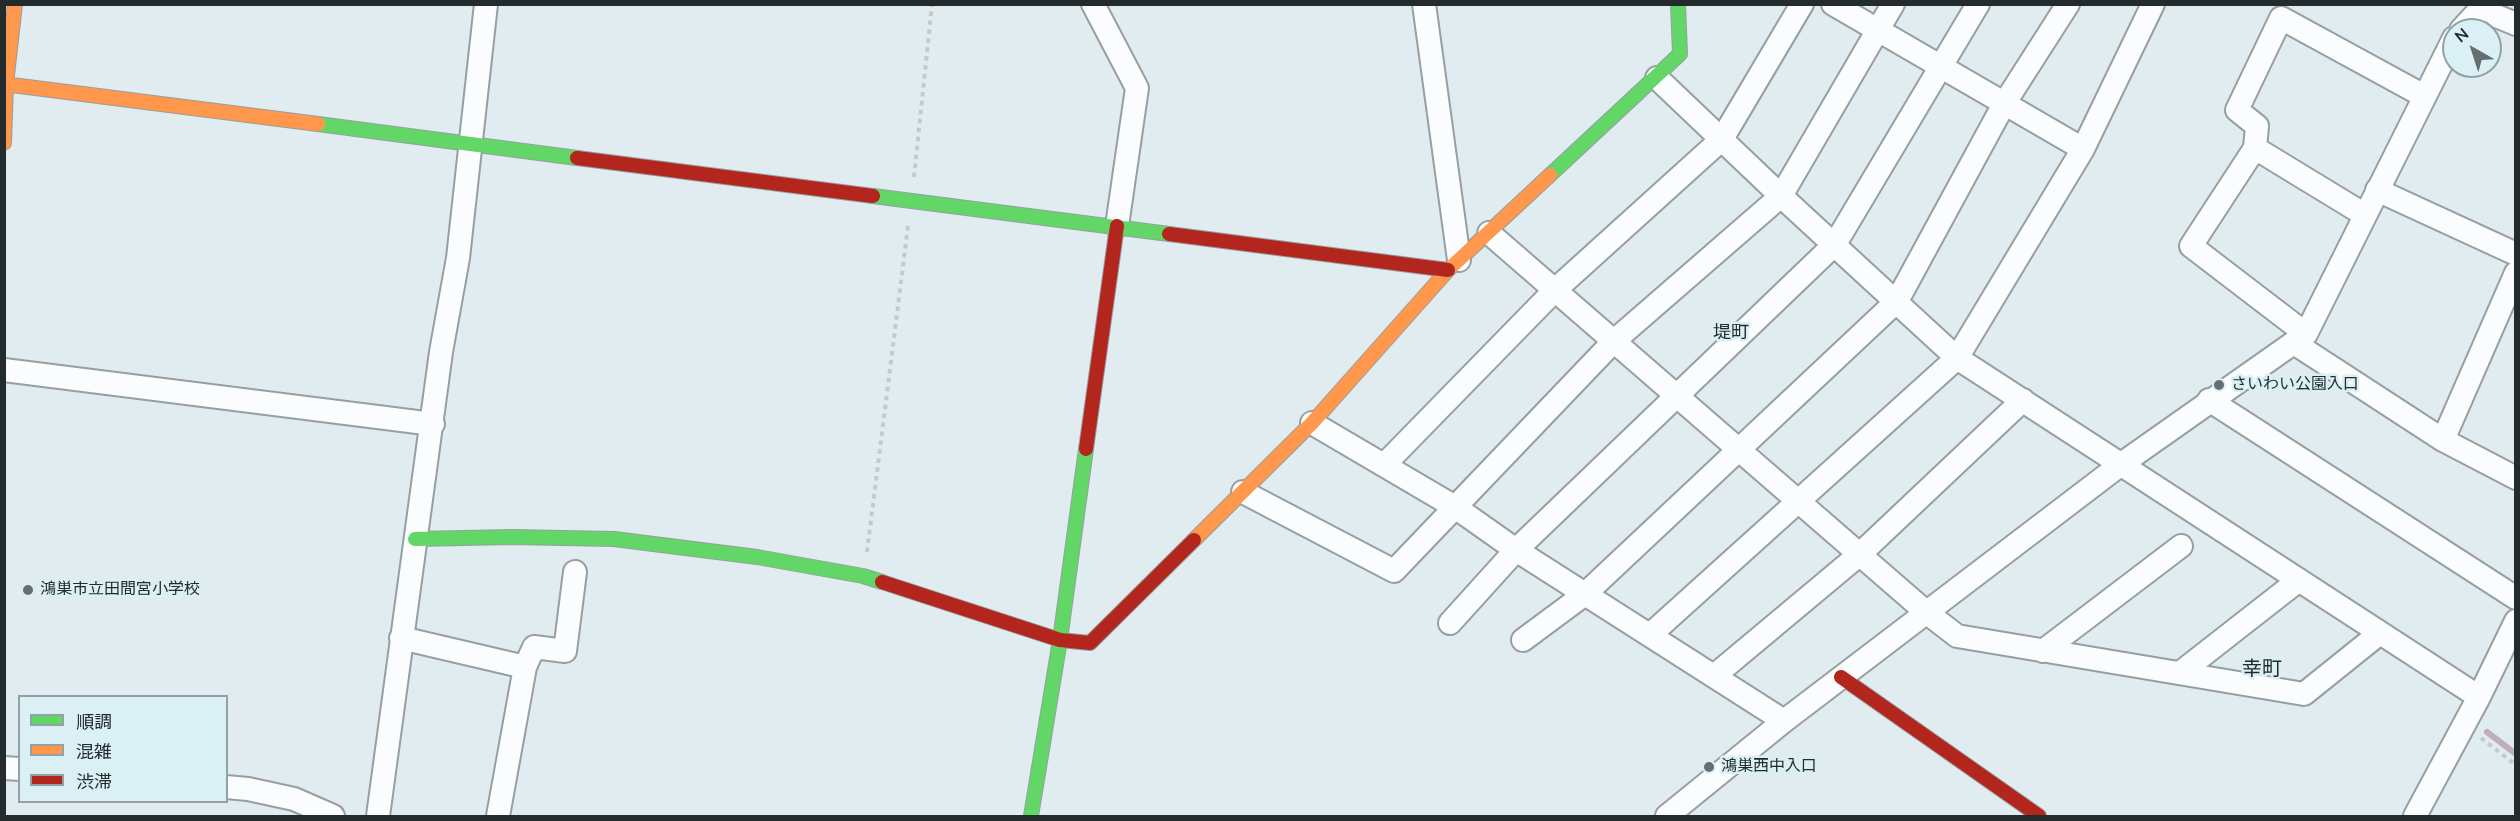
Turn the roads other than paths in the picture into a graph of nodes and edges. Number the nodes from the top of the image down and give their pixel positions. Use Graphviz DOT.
graph roads {
  1 [pos="15,4"];
  2 [pos="486,4"];
  3 [pos="1093,4"];
  4 [pos="1424,4"];
  5 [pos="1678,4"];
  6 [pos="1802,4"];
  7 [pos="1833,4"];
  8 [pos="1893,4"];
  9 [pos="1978,4"];
  10 [pos="2068,4"];
  11 [pos="2153,4"];
  12 [pos="2482,7"];
  13 [pos="2516,24"];
  14 [pos="1878,30"];
  15 [pos="2442,61"];
  16 [pos="1940,67"];
  17 [pos="1657,78"];
  18 [pos="5,84"];
  19 [pos="2424,96"];
  20 [pos="2004,104"];
  21 [pos="1722,139"];
  22 [pos="4,143"];
  23 [pos="469,143"];
  24 [pos="2256,148"];
  25 [pos="2083,149"];
  26 [pos="2377,190"];
  27 [pos="1781,196"];
  28 [pos="2365,215"];
  29 [pos="1117,226"];
  30 [pos="1489,233"];
  31 [pos="1835,244"];
  32 [pos="2516,254"];
  33 [pos="1453,265"];
  34 [pos="2516,273"];
  35 [pos="1555,290"];
  36 [pos="1897,301"];
  37 [pos="2506,320"];
  38 [pos="2300,339"];
  39 [pos="1614,341"];
  40 [pos="1958,358"];
  41 [pos="4,370"];
  42 [pos="1676,395"];
  43 [pos="2023,400"];
  44 [pos="2210,400"];
  45 [pos="1311,423"];
  46 [pos="433,424"];
  47 [pos="2443,440"];
  48 [pos="1738,448"];
  49 [pos="1384,465"];
  50 [pos="2120,465"];
  51 [pos="2516,478"];
  52 [pos="1243,492"];
  53 [pos="1799,501"];
  54 [pos="1455,507"];
  55 [pos="415,538"];
  56 [pos="2181,546"];
  57 [pos="1516,550"];
  58 [pos="1860,554"];
  59 [pos="575,572"];
  60 [pos="2299,580"];
  61 [pos="1585,594"];
  62 [pos="2516,598"];
  63 [pos="1926,612"];
  64 [pos="2516,621"];
  65 [pos="1450,623"];
  66 [pos="2380,633"];
  67 [pos="1650,634"];
  68 [pos="401,638"];
  69 [pos="1060,640"];
  70 [pos="1523,640"];
  71 [pos="2043,651"];
  72 [pos="525,667"];
  73 [pos="2180,674"];
  74 [pos="1714,676"];
  75 [pos="1841,677"];
  76 [pos="2479,697"];
  77 [pos="1784,721"];
  78 [pos="228,788"];
  79 [pos="333,816"];
  80 [pos="378,816"];
  81 [pos="498,816"];
  82 [pos="1031,816"];
  83 [pos="1667,816"];
  84 [pos="2039,816"];
  85 [pos="2415,816"];
  1 -- 18 [label="street"];
  2 -- 23 [label="street"];
  3 -- 29 [label="street"];
  4 -- 33 [label="street"];
  5 -- 17 [label="street"];
  6 -- 21 [label="street"];
  7 -- 14 [label="street"];
  8 -- 14 [label="street"];
  9 -- 16 [label="street"];
  10 -- 20 [label="street"];
  11 -- 25 [label="street"];
  12 -- 13 [label="street"];
  14 -- 16 [label="street"];
  14 -- 27 [label="street"];
  15 -- 19 [label="street"];
  16 -- 20 [label="street"];
  16 -- 31 [label="street"];
  17 -- 21 [label="street"];
  17 -- 30 [label="street"];
  18 -- 22 [label="street"];
  18 -- 23 [label="street"];
  19 -- 24 [label="street"];
  19 -- 26 [label="street"];
  20 -- 25 [label="street"];
  20 -- 36 [label="street"];
  21 -- 27 [label="street"];
  21 -- 35 [label="street"];
  23 -- 29 [label="street"];
  23 -- 46 [label="street"];
  24 -- 28 [label="street"];
  24 -- 38 [label="street"];
  25 -- 40 [label="street"];
  26 -- 28 [label="street"];
  26 -- 32 [label="street"];
  27 -- 31 [label="street"];
  27 -- 39 [label="street"];
  28 -- 38 [label="street"];
  29 -- 33 [label="street"];
  29 -- 69 [label="street"];
  30 -- 33 [label="street"];
  30 -- 35 [label="street"];
  31 -- 36 [label="street"];
  31 -- 42 [label="street"];
  33 -- 45 [label="street"];
  34 -- 37 [label="street"];
  35 -- 39 [label="street"];
  35 -- 49 [label="street"];
  36 -- 40 [label="street"];
  36 -- 48 [label="street"];
  37 -- 47 [label="street"];
  38 -- 44 [label="street"];
  38 -- 47 [label="street"];
  39 -- 42 [label="street"];
  39 -- 54 [label="street"];
  40 -- 43 [label="street"];
  40 -- 53 [label="street"];
  41 -- 46 [label="street"];
  42 -- 48 [label="street"];
  42 -- 57 [label="street"];
  43 -- 50 [label="street"];
  43 -- 58 [label="street"];
  44 -- 50 [label="street"];
  44 -- 62 [label="street"];
  45 -- 49 [label="street"];
  45 -- 52 [label="street"];
  46 -- 55 [label="street"];
  47 -- 51 [label="street"];
  48 -- 53 [label="street"];
  48 -- 61 [label="street"];
  49 -- 54 [label="street"];
  50 -- 60 [label="street"];
  50 -- 63 [label="street"];
  52 -- 54 [label="street"];
  52 -- 69 [label="street"];
  53 -- 58 [label="street"];
  53 -- 67 [label="street"];
  54 -- 57 [label="street"];
  55 -- 68 [label="street"];
  55 -- 69 [label="street"];
  56 -- 71 [label="street"];
  57 -- 61 [label="street"];
  57 -- 65 [label="street"];
  58 -- 63 [label="street"];
  58 -- 74 [label="street"];
  59 -- 72 [label="street"];
  60 -- 66 [label="street"];
  60 -- 73 [label="street"];
  61 -- 67 [label="street"];
  61 -- 70 [label="street"];
  63 -- 71 [label="street"];
  63 -- 75 [label="street"];
  64 -- 76 [label="street"];
  66 -- 73 [label="street"];
  66 -- 76 [label="street"];
  67 -- 74 [label="street"];
  68 -- 72 [label="street"];
  68 -- 80 [label="street"];
  69 -- 82 [label="street"];
  71 -- 73 [label="street"];
  72 -- 81 [label="street"];
  74 -- 77 [label="street"];
  75 -- 77 [label="street"];
  75 -- 84 [label="street"];
  76 -- 85 [label="street"];
  77 -- 83 [label="street"];
  78 -- 79 [label="street"];
}
